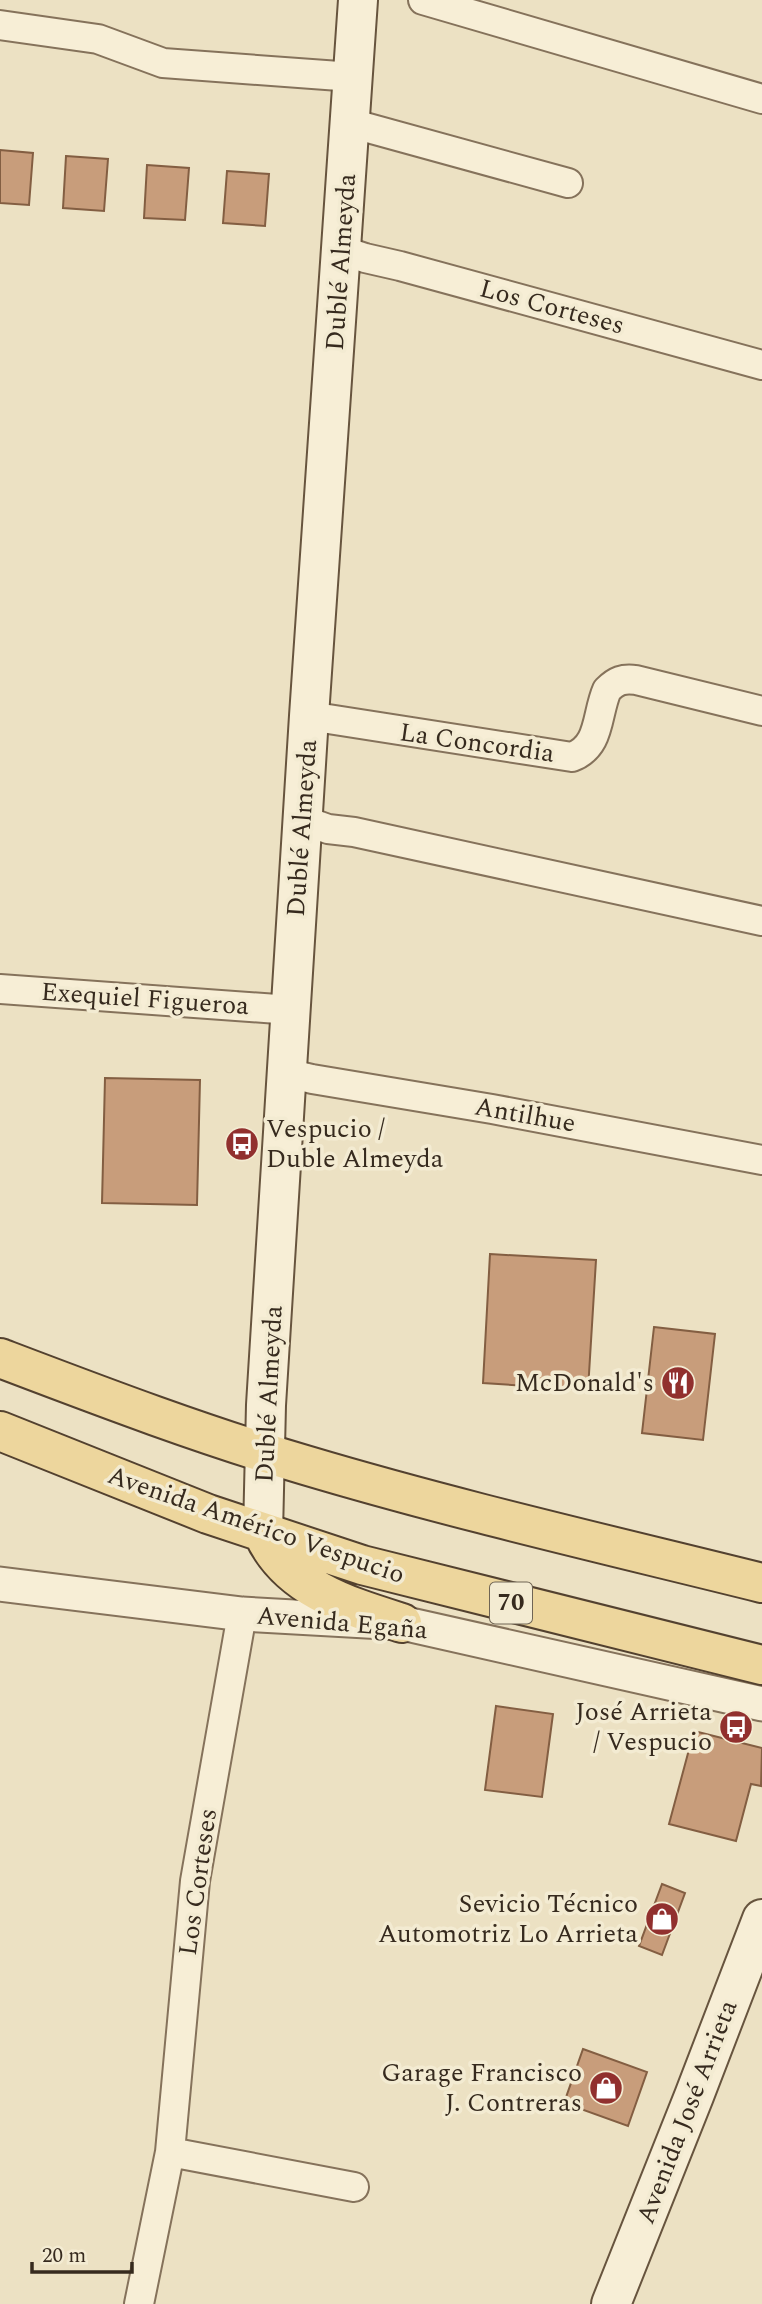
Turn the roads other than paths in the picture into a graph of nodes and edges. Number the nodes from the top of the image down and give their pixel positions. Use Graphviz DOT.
graph roads {
  1 [pos="358,0"];
  2 [pos="423,0"];
  3 [pos="0,25"];
  4 [pos="353,77"];
  5 [pos="762,99"];
  6 [pos="350,123"];
  7 [pos="568,183"];
  8 [pos="341,250"];
  9 [pos="762,365"];
  10 [pos="762,711"];
  11 [pos="309,716"];
  12 [pos="303,820"];
  13 [pos="762,921"];
  14 [pos="0,989"];
  15 [pos="291,1010"];
  16 [pos="287,1073"];
  17 [pos="762,1160"];
  18 [pos="0,1358"];
  19 [pos="0,1431"];
  20 [pos="265,1452"];
  21 [pos="263,1533"];
  22 [pos="762,1583"];
  23 [pos="0,1584"];
  24 [pos="242,1614"];
  25 [pos="402,1623"];
  26 [pos="762,1665"];
  27 [pos="762,1704"];
  28 [pos="762,1919"];
  29 [pos="170,2152"];
  30 [pos="354,2187"];
  31 [pos="139,2304"];
  32 [pos="611,2304"];
  1 -- 4 [label="main road, Dublé Almeyda"];
  2 -- 5 [label="street"];
  3 -- 4 [label="street"];
  4 -- 6 [label="main road, Dublé Almeyda"];
  6 -- 7 [label="street"];
  6 -- 8 [label="main road, Dublé Almeyda"];
  8 -- 9 [label="street, Los Corteses"];
  8 -- 11 [label="main road, Dublé Almeyda"];
  10 -- 11 [label="street, La Concordia"];
  11 -- 12 [label="main road, Dublé Almeyda"];
  12 -- 13 [label="street"];
  12 -- 15 [label="main road, Dublé Almeyda"];
  14 -- 15 [label="street, Exequiel Figueroa"];
  15 -- 16 [label="main road, Dublé Almeyda"];
  16 -- 17 [label="street, Antilhue"];
  16 -- 20 [label="main road, Dublé Almeyda"];
  18 -- 20 [label="main road"];
  19 -- 21 [label="main road, Avenida Américo Vespucio / 70"];
  20 -- 21 [label="main road, Dublé Almeyda"];
  20 -- 22 [label="main road"];
  21 -- 25 [label="main road"];
  21 -- 26 [label="main road, Avenida Américo Vespucio / 70"];
  23 -- 24 [label="street, Avenida Egaña"];
  24 -- 25 [label="street, Avenida Egaña"];
  24 -- 29 [label="street, Los Corteses"];
  25 -- 27 [label="street, Avenida Egaña"];
  28 -- 32 [label="main road, Avenida José Arrieta"];
  29 -- 30 [label="street"];
  29 -- 31 [label="street, Los Corteses"];
}
